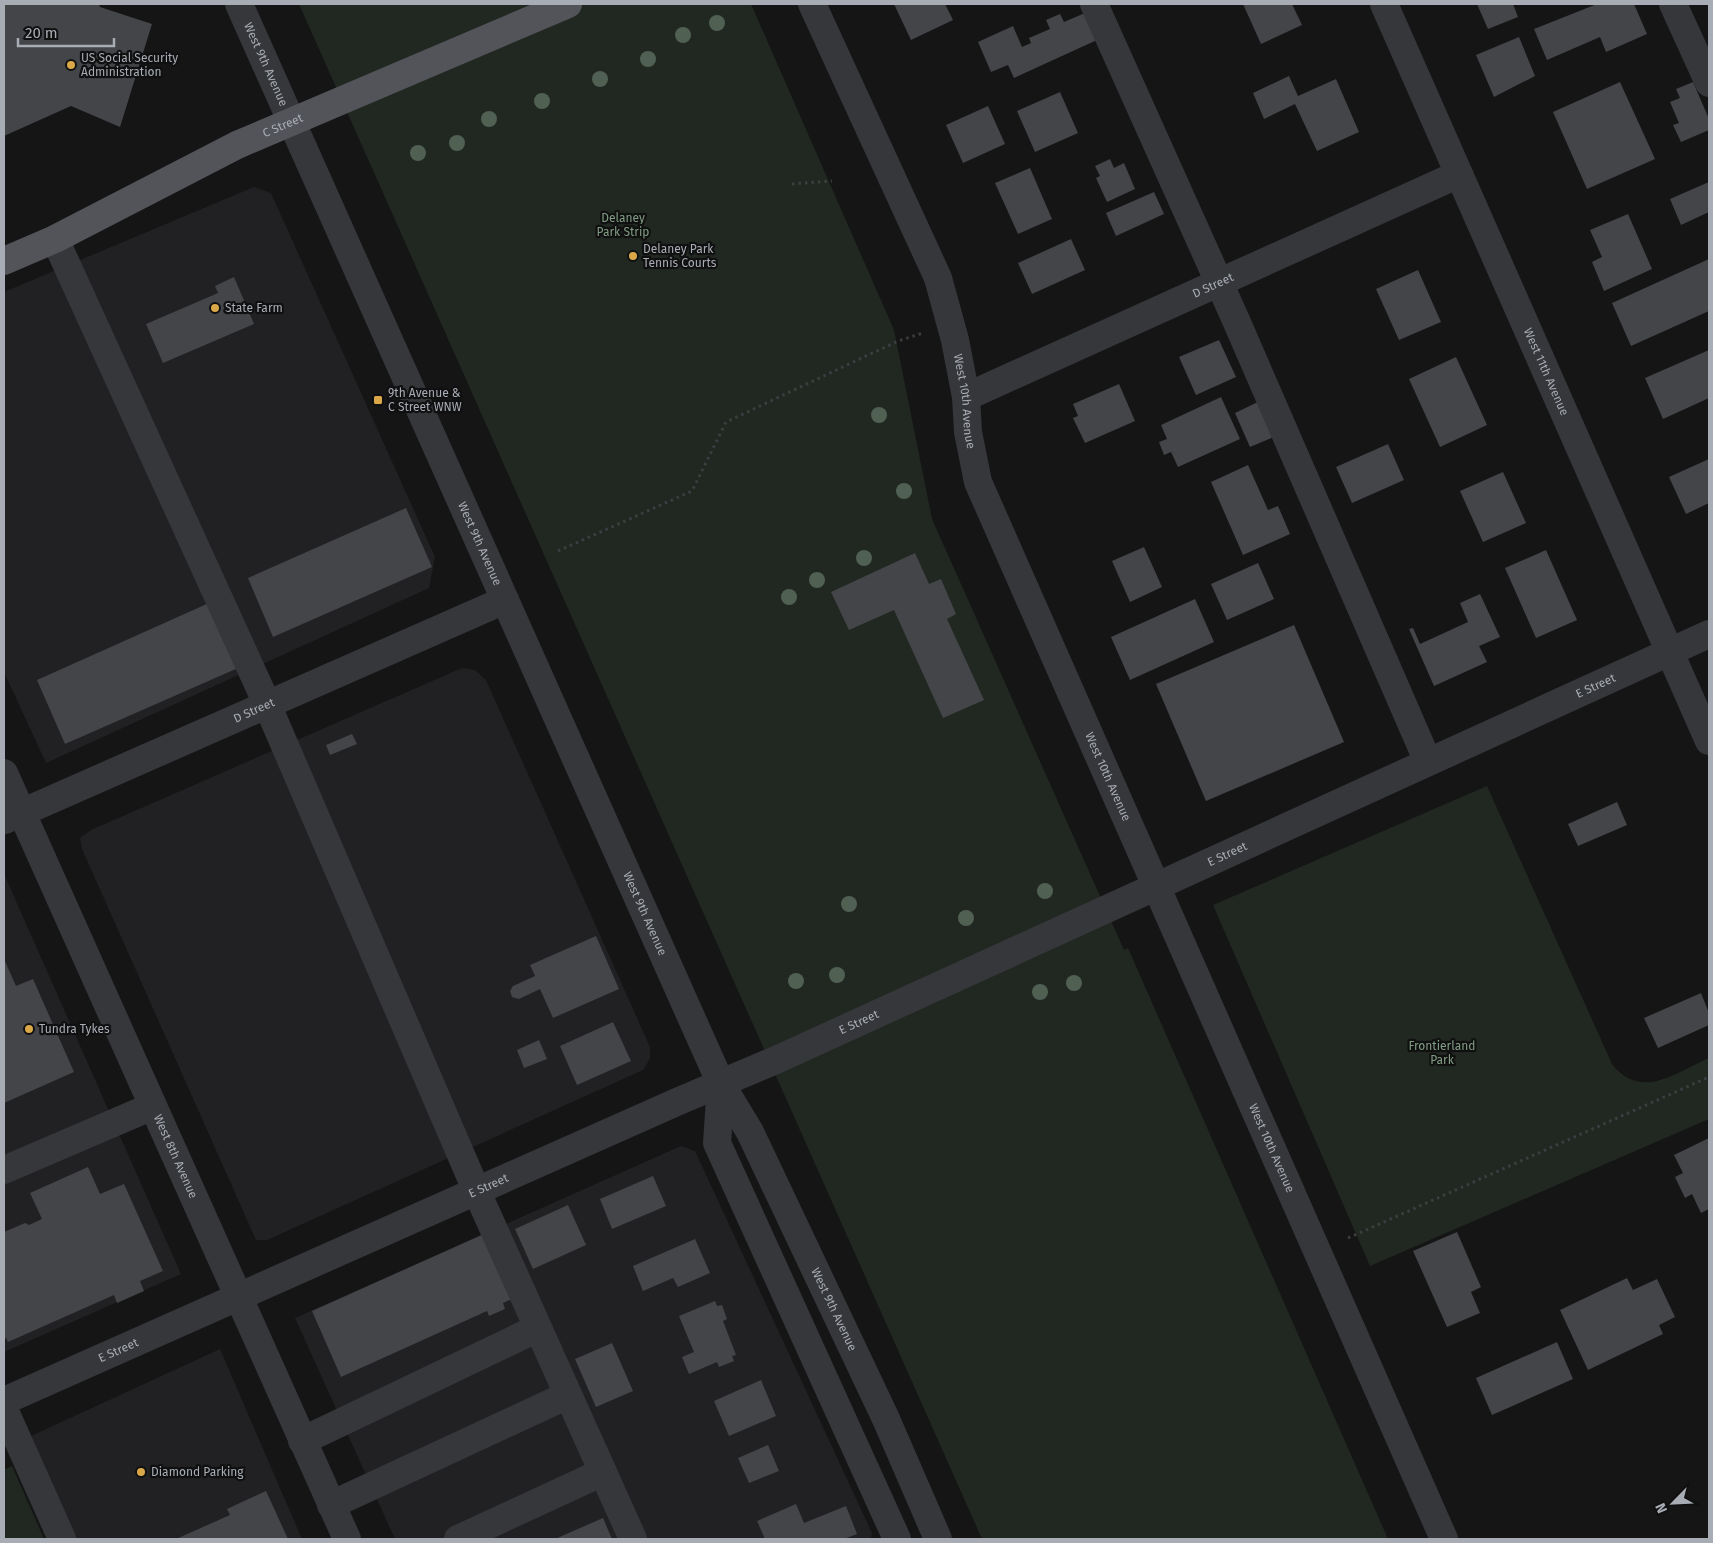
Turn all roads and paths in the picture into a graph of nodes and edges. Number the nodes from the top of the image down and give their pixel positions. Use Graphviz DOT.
graph roads {
  1 [pos="239,4"];
  2 [pos="568,4"];
  3 [pos="812,4"];
  4 [pos="1094,4"];
  5 [pos="1384,4"];
  6 [pos="1673,4"];
  7 [pos="1709,83"];
  8 [pos="292,122"];
  9 [pos="1459,174"];
  10 [pos="832,181"];
  11 [pos="792,184"];
  12 [pos="55,239"];
  13 [pos="4,261"];
  14 [pos="1219,282"];
  15 [pos="951,324"];
  16 [pos="966,397"];
  17 [pos="558,551"];
  18 [pos="505,600"];
  19 [pos="1709,634"];
  20 [pos="1669,652"];
  21 [pos="267,704"];
  22 [pos="1709,741"];
  23 [pos="1428,762"];
  24 [pos="4,773"];
  25 [pos="12,817"];
  26 [pos="1156,888"];
  27 [pos="1709,1077"];
  28 [pos="720,1084"];
  29 [pos="153,1106"];
  30 [pos="4,1170"];
  31 [pos="477,1192"];
  32 [pos="1348,1238"];
  33 [pos="238,1297"];
  34 [pos="538,1328"];
  35 [pos="568,1395"];
  36 [pos="4,1402"];
  37 [pos="4,1409"];
  38 [pos="302,1441"];
  39 [pos="603,1472"];
  40 [pos="331,1506"];
  41 [pos="62,1539"];
  42 [pos="346,1539"];
  43 [pos="458,1539"];
  44 [pos="633,1539"];
  45 [pos="897,1539"];
  46 [pos="938,1539"];
  47 [pos="1444,1539"];
  1 -- 8 [label="street, West 9th Avenue"];
  2 -- 8 [label="main road, C Street"];
  3 -- 15 [label="street, West 10th Avenue"];
  4 -- 14 [label="street"];
  5 -- 9 [label="street, West 11th Avenue"];
  6 -- 7 [label="street"];
  8 -- 12 [label="main road, C Street"];
  8 -- 18 [label="street, West 9th Avenue"];
  9 -- 14 [label="street, D Street"];
  9 -- 20 [label="street, West 11th Avenue"];
  10 -- 11 [label="path"];
  12 -- 13 [label="main road, C Street"];
  12 -- 21 [label="street"];
  14 -- 16 [label="street, D Street"];
  14 -- 23 [label="street"];
  15 -- 16 [label="street, West 10th Avenue"];
  15 -- 17 [label="path"];
  16 -- 26 [label="street, West 10th Avenue"];
  18 -- 21 [label="street, D Street"];
  18 -- 28 [label="street, West 9th Avenue"];
  19 -- 20 [label="street, E Street"];
  20 -- 22 [label="street, West 11th Avenue"];
  20 -- 23 [label="street, E Street"];
  21 -- 25 [label="street, D Street"];
  21 -- 31 [label="street"];
  23 -- 26 [label="street, E Street"];
  24 -- 25 [label="street, West 8th Avenue"];
  25 -- 29 [label="street, West 8th Avenue"];
  26 -- 28 [label="street, E Street"];
  26 -- 47 [label="street, West 10th Avenue"];
  27 -- 32 [label="path"];
  28 -- 31 [label="street, E Street"];
  28 -- 45 [label="street, West 9th Avenue"];
  28 -- 46 [label="street, West 9th Avenue"];
  29 -- 30 [label="street"];
  29 -- 33 [label="street, West 8th Avenue"];
  31 -- 33 [label="street, E Street"];
  31 -- 34 [label="street"];
  33 -- 36 [label="street, E Street"];
  33 -- 38 [label="street, West 8th Avenue"];
  34 -- 35 [label="street"];
  34 -- 38 [label="street"];
  35 -- 39 [label="street"];
  35 -- 40 [label="street"];
  37 -- 41 [label="street"];
  38 -- 40 [label="street, West 8th Avenue"];
  39 -- 43 [label="street"];
  39 -- 44 [label="street"];
  40 -- 42 [label="street, West 8th Avenue"];
}
